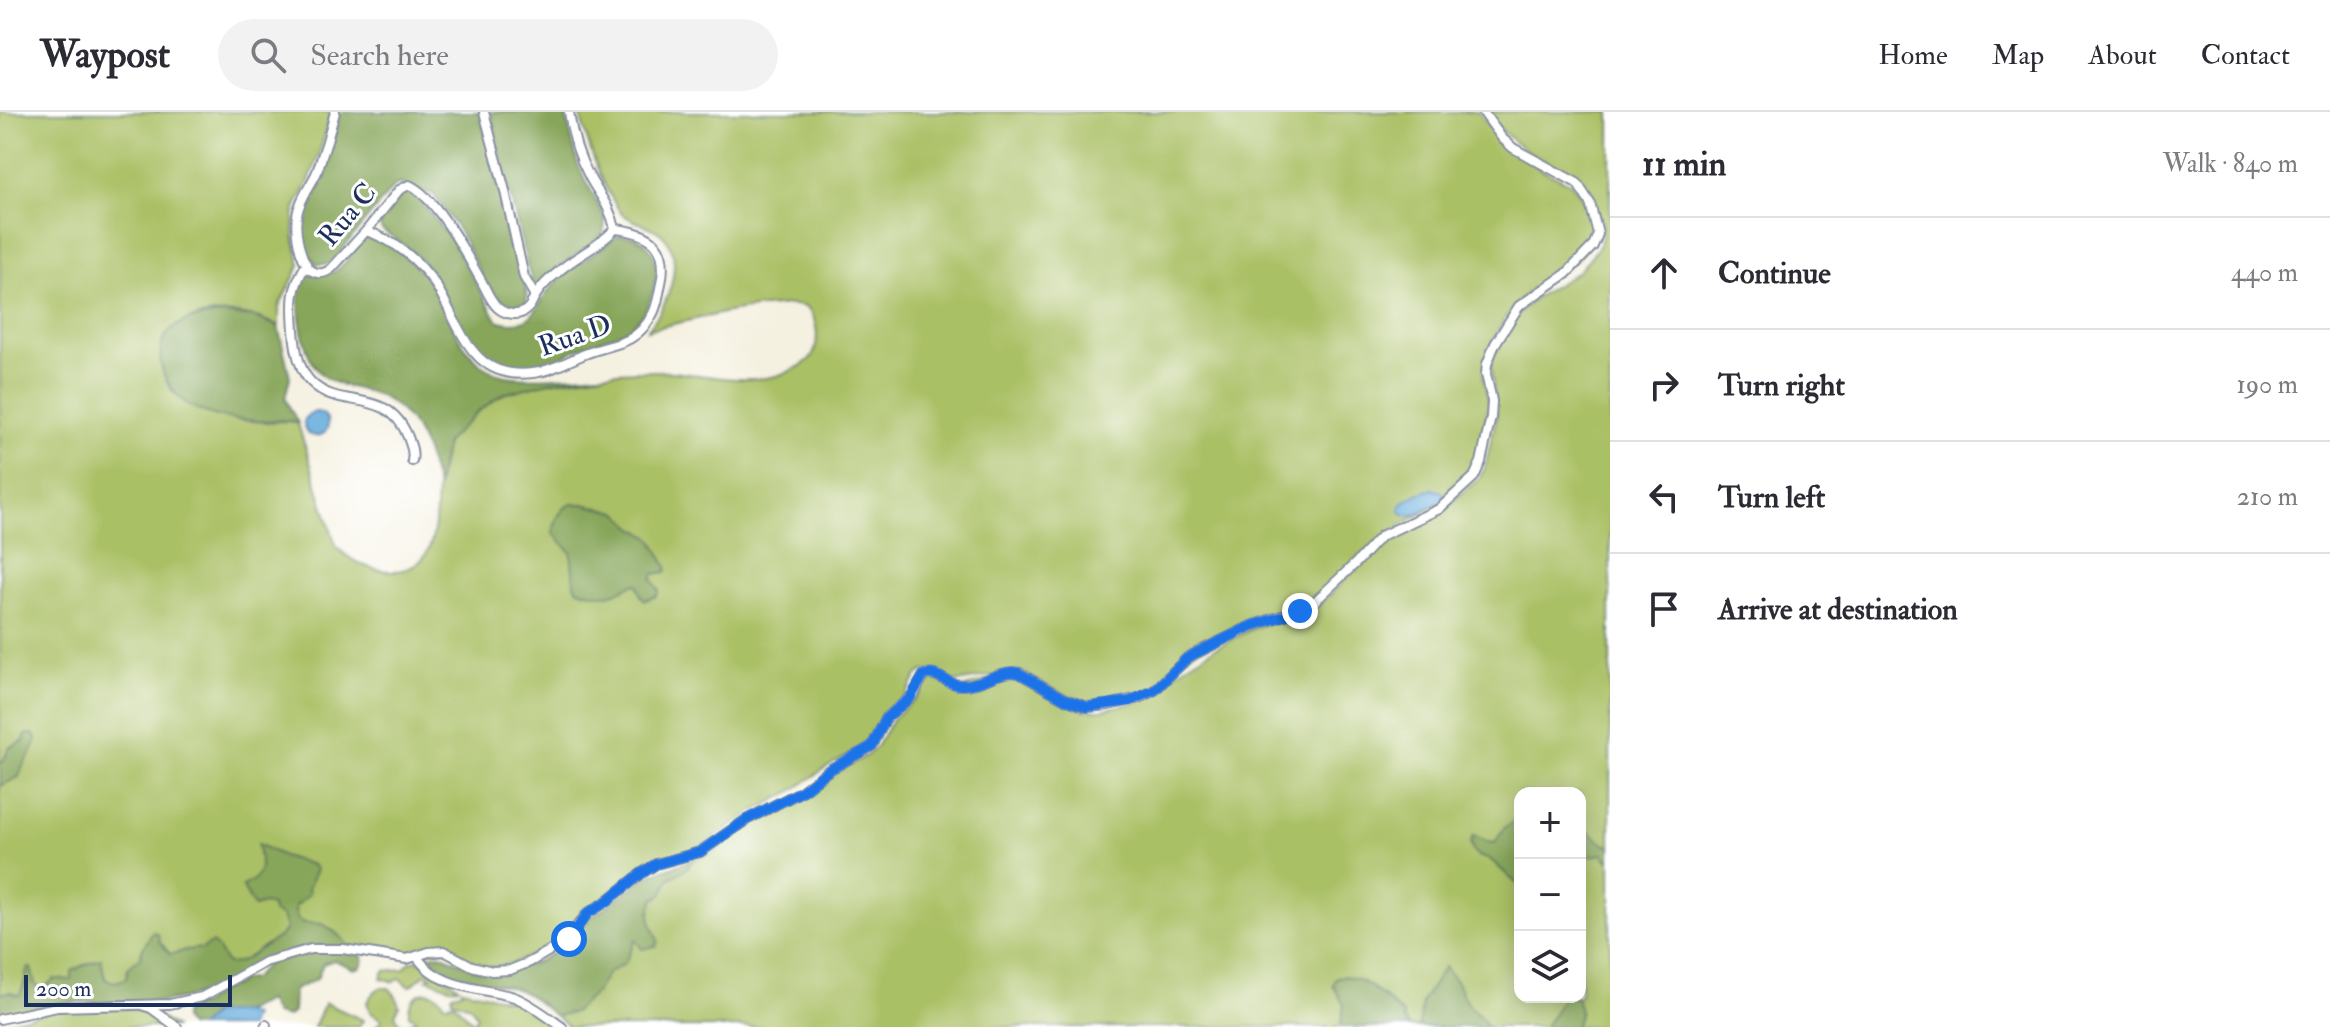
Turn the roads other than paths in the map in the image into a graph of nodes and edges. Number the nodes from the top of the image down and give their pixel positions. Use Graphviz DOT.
graph roads {
  1 [pos="335,112"];
  2 [pos="484,112"];
  3 [pos="569,112"];
  4 [pos="1483,112"];
  5 [pos="399,190"];
  6 [pos="615,229"];
  7 [pos="366,231"];
  8 [pos="306,265"];
  9 [pos="535,296"];
  10 [pos="412,461"];
  11 [pos="417,957"];
  12 [pos="140,1005"];
  13 [pos="0,1019"];
  14 [pos="177,1027"];
  15 [pos="562,1027"];
  1 -- 8 [label="street, Rua C"];
  2 -- 9 [label="street"];
  3 -- 6 [label="street"];
  4 -- 11 [label="street"];
  5 -- 7 [label="street, Rua C"];
  5 -- 9 [label="street, Rua D"];
  6 -- 7 [label="street, Rua D"];
  6 -- 9 [label="street, Rua D"];
  7 -- 8 [label="street, Rua C"];
  8 -- 10 [label="street"];
  11 -- 12 [label="street"];
  11 -- 15 [label="street"];
  12 -- 13 [label="street"];
  12 -- 14 [label="street"];
}
